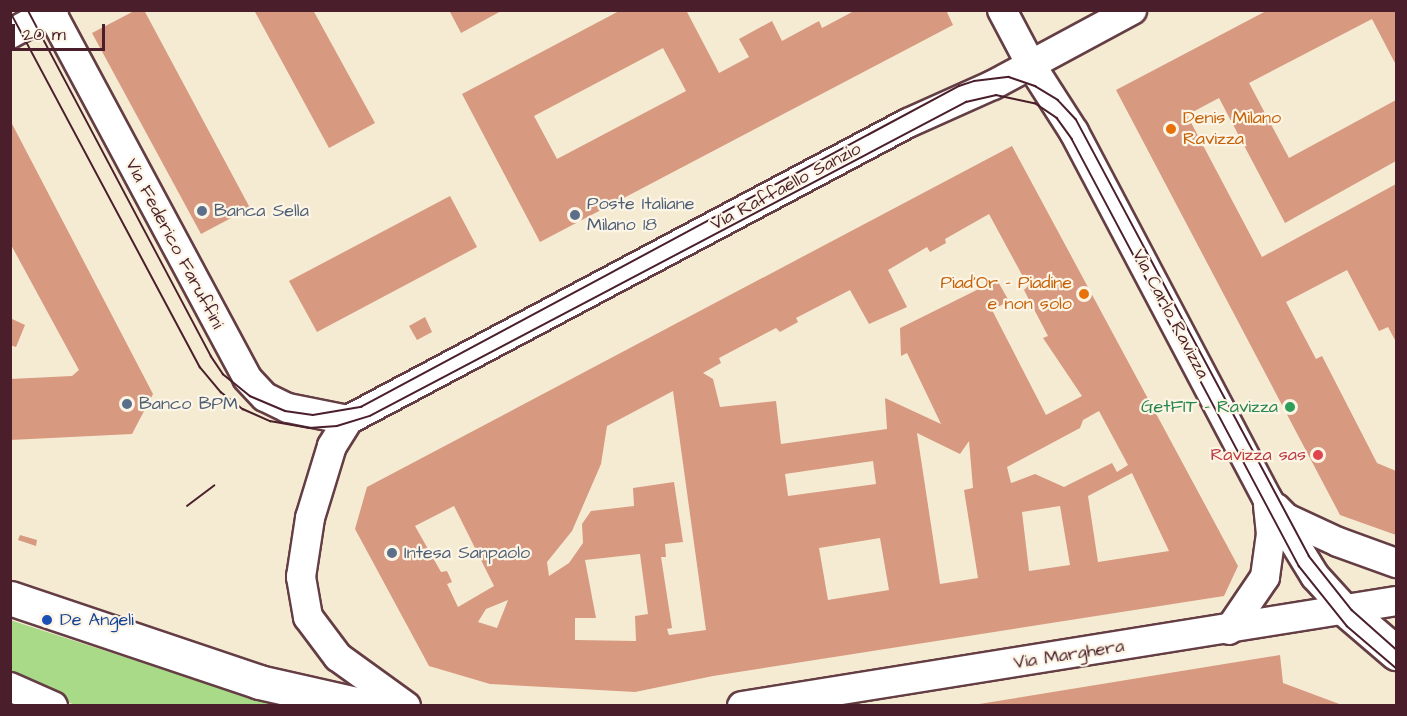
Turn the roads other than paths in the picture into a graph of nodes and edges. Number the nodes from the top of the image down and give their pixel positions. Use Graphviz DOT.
graph roads {
  1 [pos="1002,10"];
  2 [pos="1132,10"];
  3 [pos="52,11"];
  4 [pos="10,34"];
  5 [pos="1031,65"];
  6 [pos="348,420"];
  7 [pos="1266,498"];
  8 [pos="1396,563"];
  9 [pos="10,598"];
  10 [pos="1396,601"];
  11 [pos="1347,611"];
  12 [pos="1229,630"];
  13 [pos="1396,652"];
  14 [pos="259,682"];
  15 [pos="10,687"];
  16 [pos="53,705"];
  17 [pos="309,705"];
  18 [pos="365,705"];
  19 [pos="406,705"];
  20 [pos="742,705"];
  1 -- 5 [label="street, Via Carlo Ravizza"];
  2 -- 5 [label="street, Via Raffaello Sanzio"];
  3 -- 4 [label="street"];
  3 -- 6 [label="street, Via Federico Faruffini"];
  5 -- 6 [label="street, Via Raffaello Sanzio"];
  5 -- 7 [label="street, Via Carlo Ravizza"];
  6 -- 19 [label="street"];
  7 -- 8 [label="street"];
  7 -- 11 [label="street, Via Carlo Ravizza"];
  7 -- 12 [label="street"];
  9 -- 14 [label="street"];
  10 -- 11 [label="street, Via Marghera"];
  11 -- 12 [label="street, Via Marghera"];
  11 -- 13 [label="street"];
  12 -- 20 [label="street, Via Marghera"];
  14 -- 17 [label="street"];
  14 -- 18 [label="street"];
  15 -- 16 [label="street"];
}
